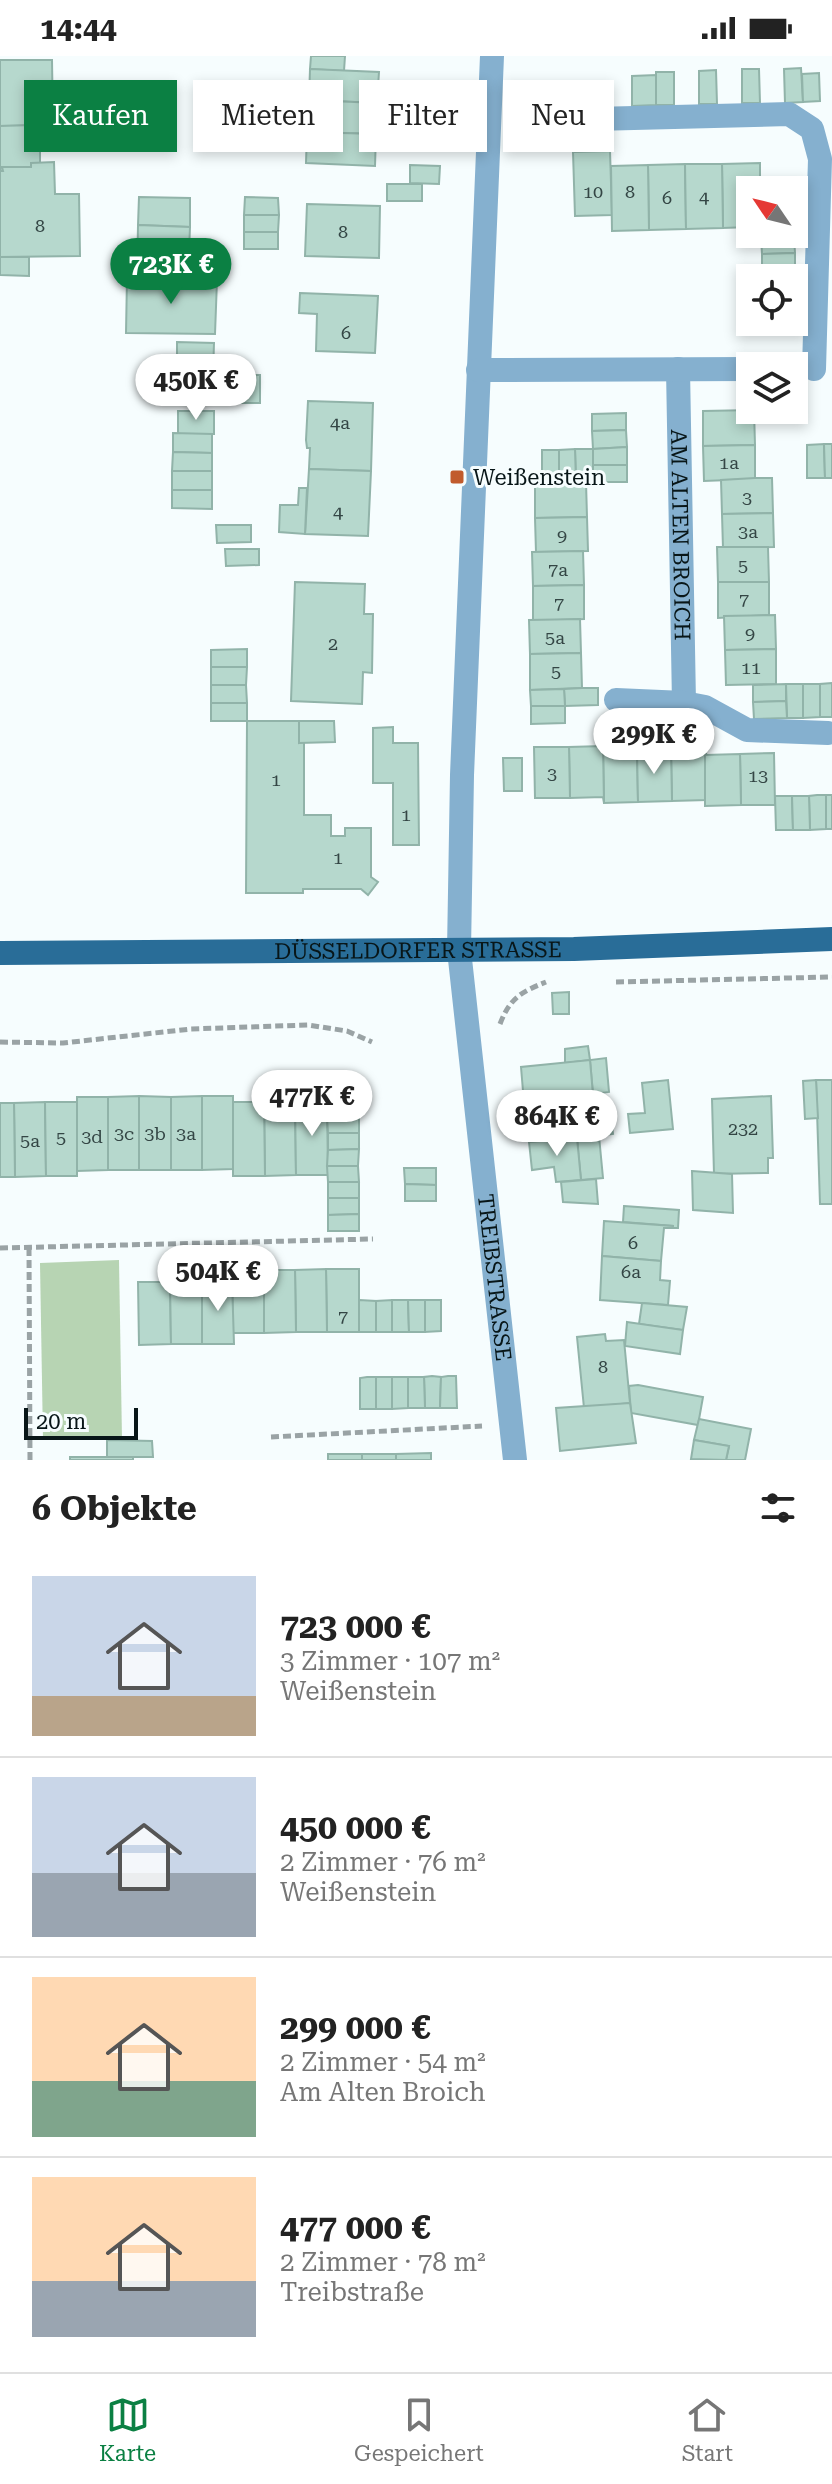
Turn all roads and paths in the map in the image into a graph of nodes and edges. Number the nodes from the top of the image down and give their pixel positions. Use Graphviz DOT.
graph roads {
  1 [pos="492,56"];
  2 [pos="614,118"];
  3 [pos="678,369"];
  4 [pos="736,369"];
  5 [pos="813,369"];
  6 [pos="478,370"];
  7 [pos="616,700"];
  8 [pos="684,703"];
  9 [pos="828,733"];
  10 [pos="832,939"];
  11 [pos="459,950"];
  12 [pos="1,953"];
  13 [pos="832,977"];
  14 [pos="551,980"];
  15 [pos="610,982"];
  16 [pos="499,1028"];
  17 [pos="0,1042"];
  18 [pos="372,1042"];
  19 [pos="373,1239"];
  20 [pos="0,1248"];
  21 [pos="29,1248"];
  22 [pos="512,1425"];
  23 [pos="271,1437"];
  24 [pos="30,1460"];
  25 [pos="515,1460"];
  1 -- 6 [label="street"];
  2 -- 5 [label="street"];
  3 -- 4 [label="street"];
  3 -- 6 [label="street"];
  3 -- 8 [label="street, AM ALTEN BROICH"];
  6 -- 11 [label="street"];
  7 -- 8 [label="street"];
  8 -- 9 [label="street"];
  10 -- 11 [label="main road, DÜSSELDORFER STRASSE"];
  11 -- 12 [label="main road, DÜSSELDORFER STRASSE"];
  11 -- 22 [label="street, TREIBSTRASSE"];
  13 -- 15 [label="path"];
  14 -- 16 [label="path"];
  17 -- 18 [label="path"];
  19 -- 21 [label="path"];
  20 -- 21 [label="path"];
  21 -- 24 [label="path"];
  22 -- 23 [label="path"];
  22 -- 25 [label="street, TREIBSTRASSE"];
}
